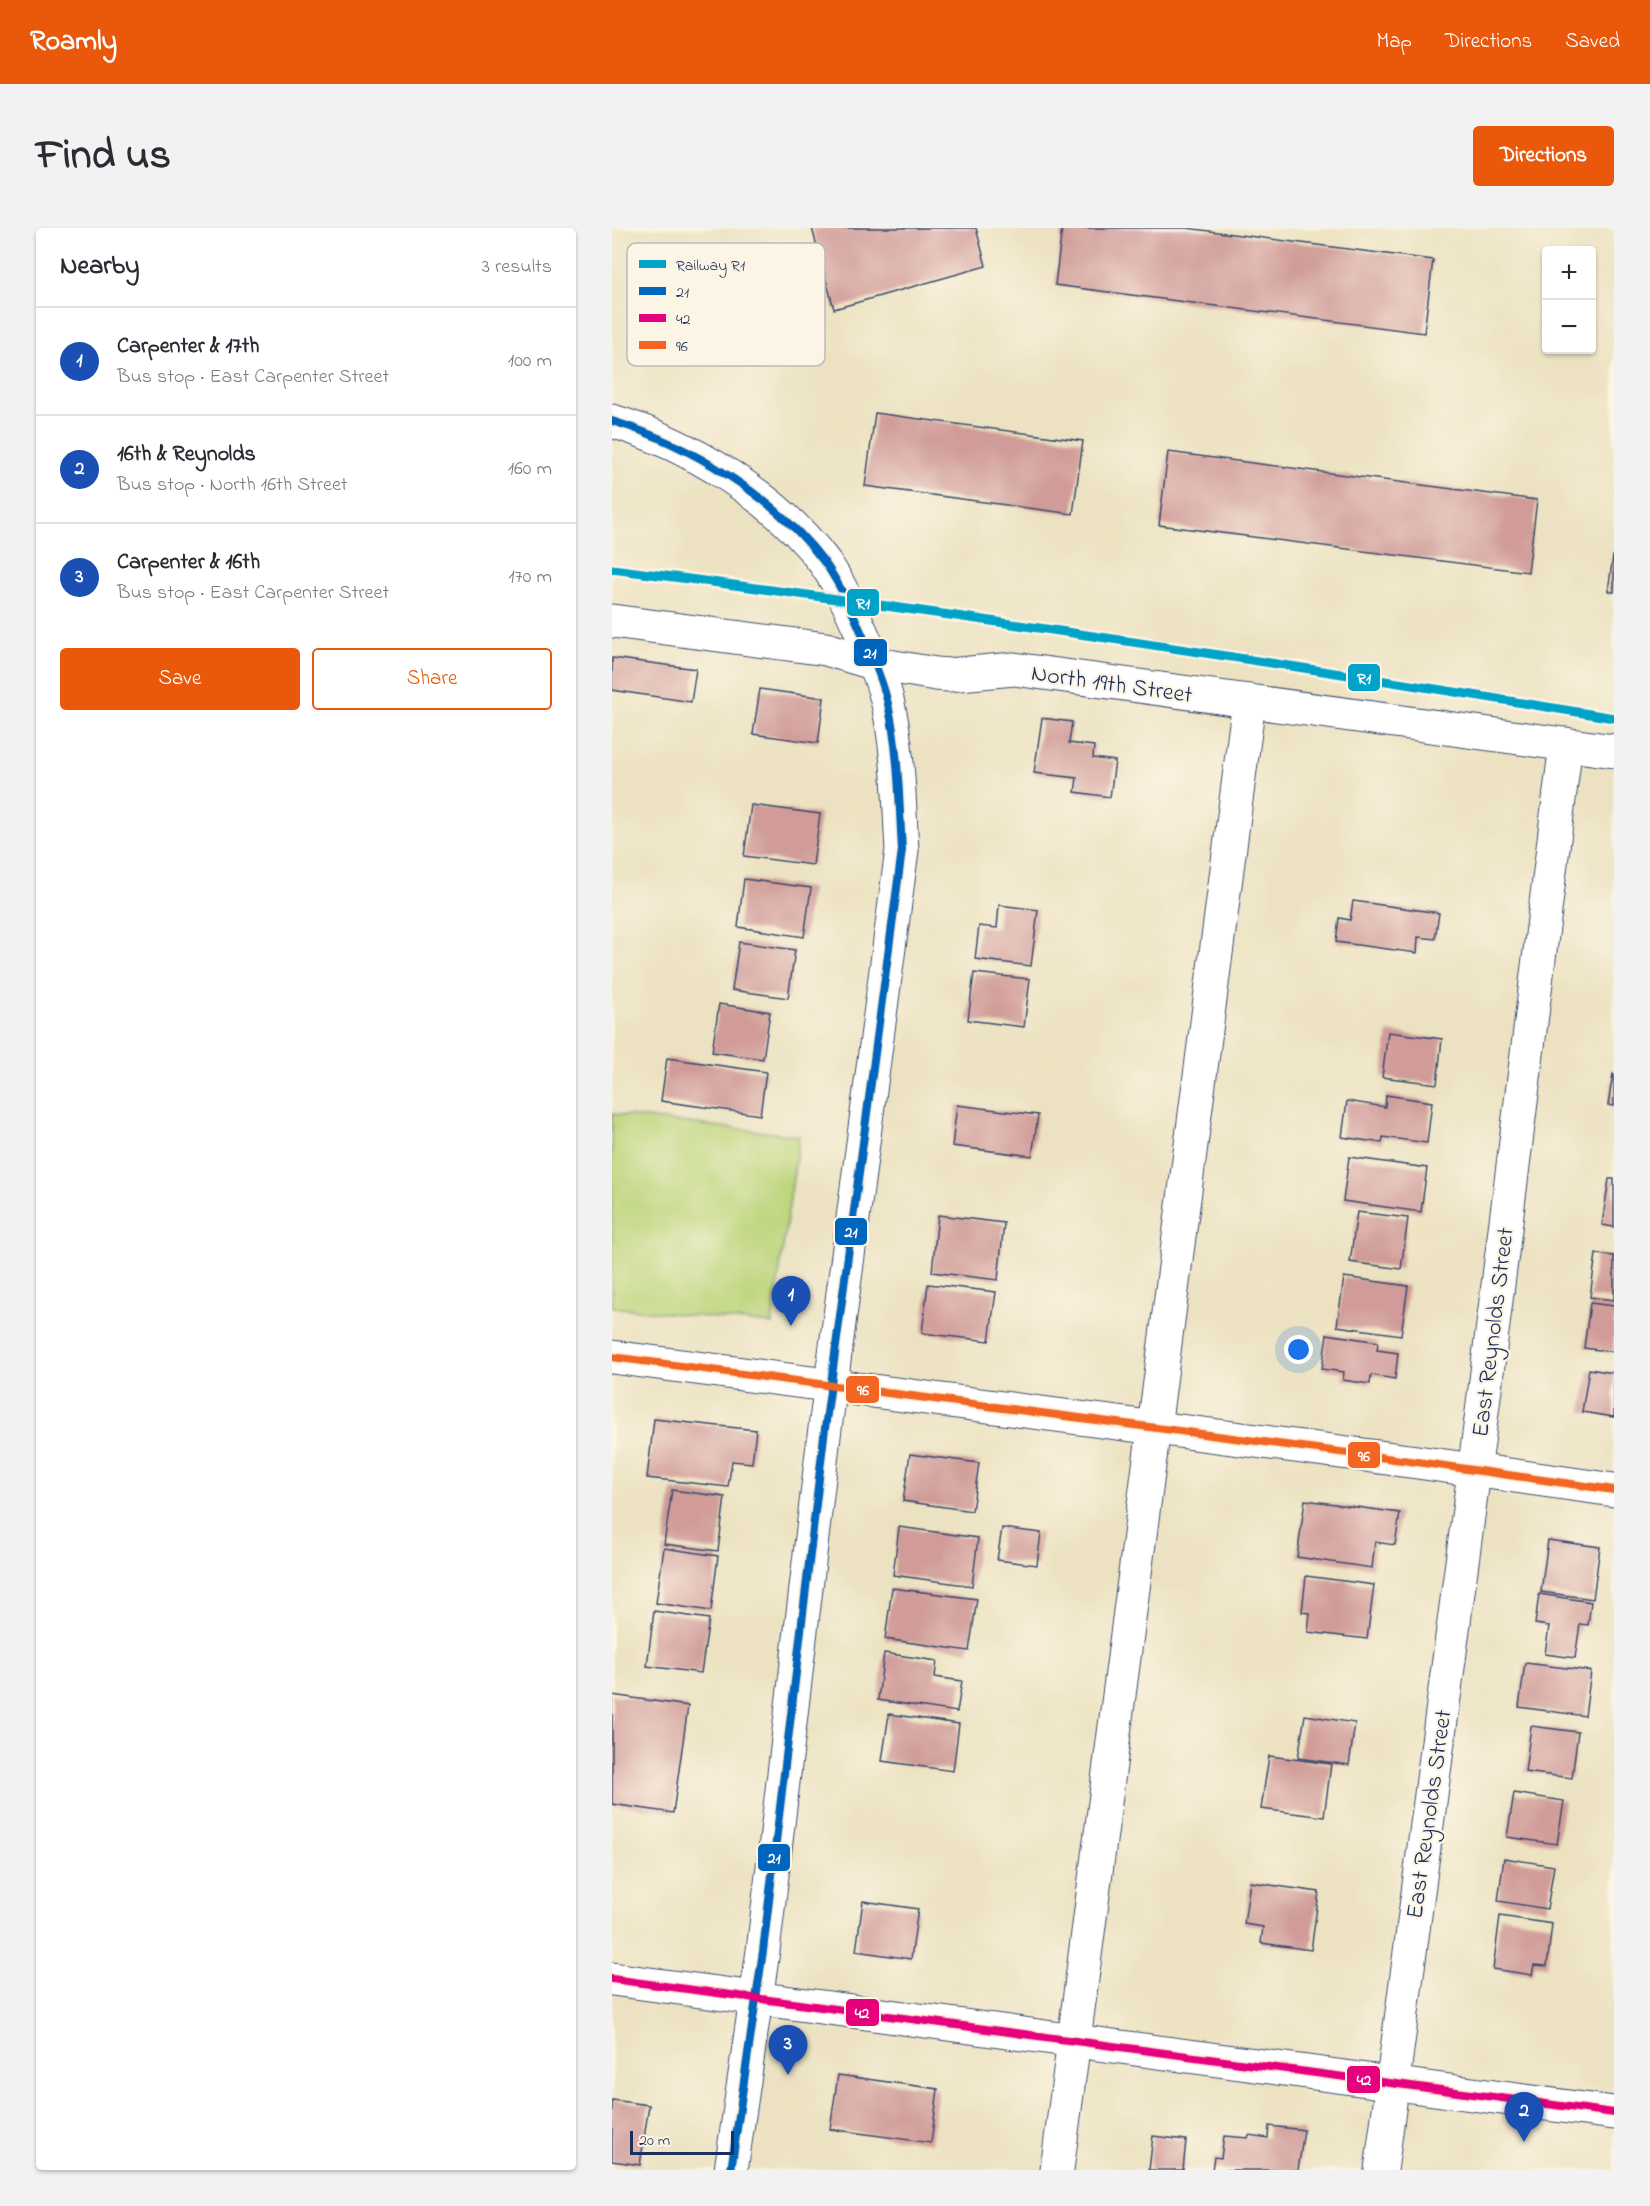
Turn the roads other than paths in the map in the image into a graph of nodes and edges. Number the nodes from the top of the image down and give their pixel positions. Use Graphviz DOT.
graph roads {
  1 [pos="612,421"];
  2 [pos="612,621"];
  3 [pos="876,664"];
  4 [pos="1249,701"];
  5 [pos="1566,744"];
  6 [pos="1614,751"];
  7 [pos="612,1357"];
  8 [pos="830,1385"];
  9 [pos="1154,1429"];
  10 [pos="1474,1470"];
  11 [pos="1614,1490"];
  12 [pos="612,1978"];
  13 [pos="755,1999"];
  14 [pos="1073,2041"];
  15 [pos="1392,2083"];
  16 [pos="1614,2113"];
  17 [pos="731,2170"];
  18 [pos="1057,2170"];
  19 [pos="1381,2170"];
  1 -- 3 [label="street"];
  2 -- 3 [label="street, North 19th Street"];
  3 -- 4 [label="street, North 19th Street"];
  3 -- 8 [label="street"];
  4 -- 5 [label="street, North 19th Street"];
  4 -- 9 [label="street"];
  5 -- 6 [label="street, North 19th Street"];
  5 -- 10 [label="street, East Reynolds Street"];
  7 -- 8 [label="street"];
  8 -- 9 [label="street"];
  8 -- 13 [label="street"];
  9 -- 10 [label="street"];
  9 -- 14 [label="street"];
  10 -- 11 [label="street"];
  10 -- 15 [label="street, East Reynolds Street"];
  12 -- 13 [label="street"];
  13 -- 14 [label="street"];
  13 -- 17 [label="street"];
  14 -- 15 [label="street"];
  14 -- 18 [label="street"];
  15 -- 16 [label="street"];
  15 -- 19 [label="street, East Reynolds Street"];
}
